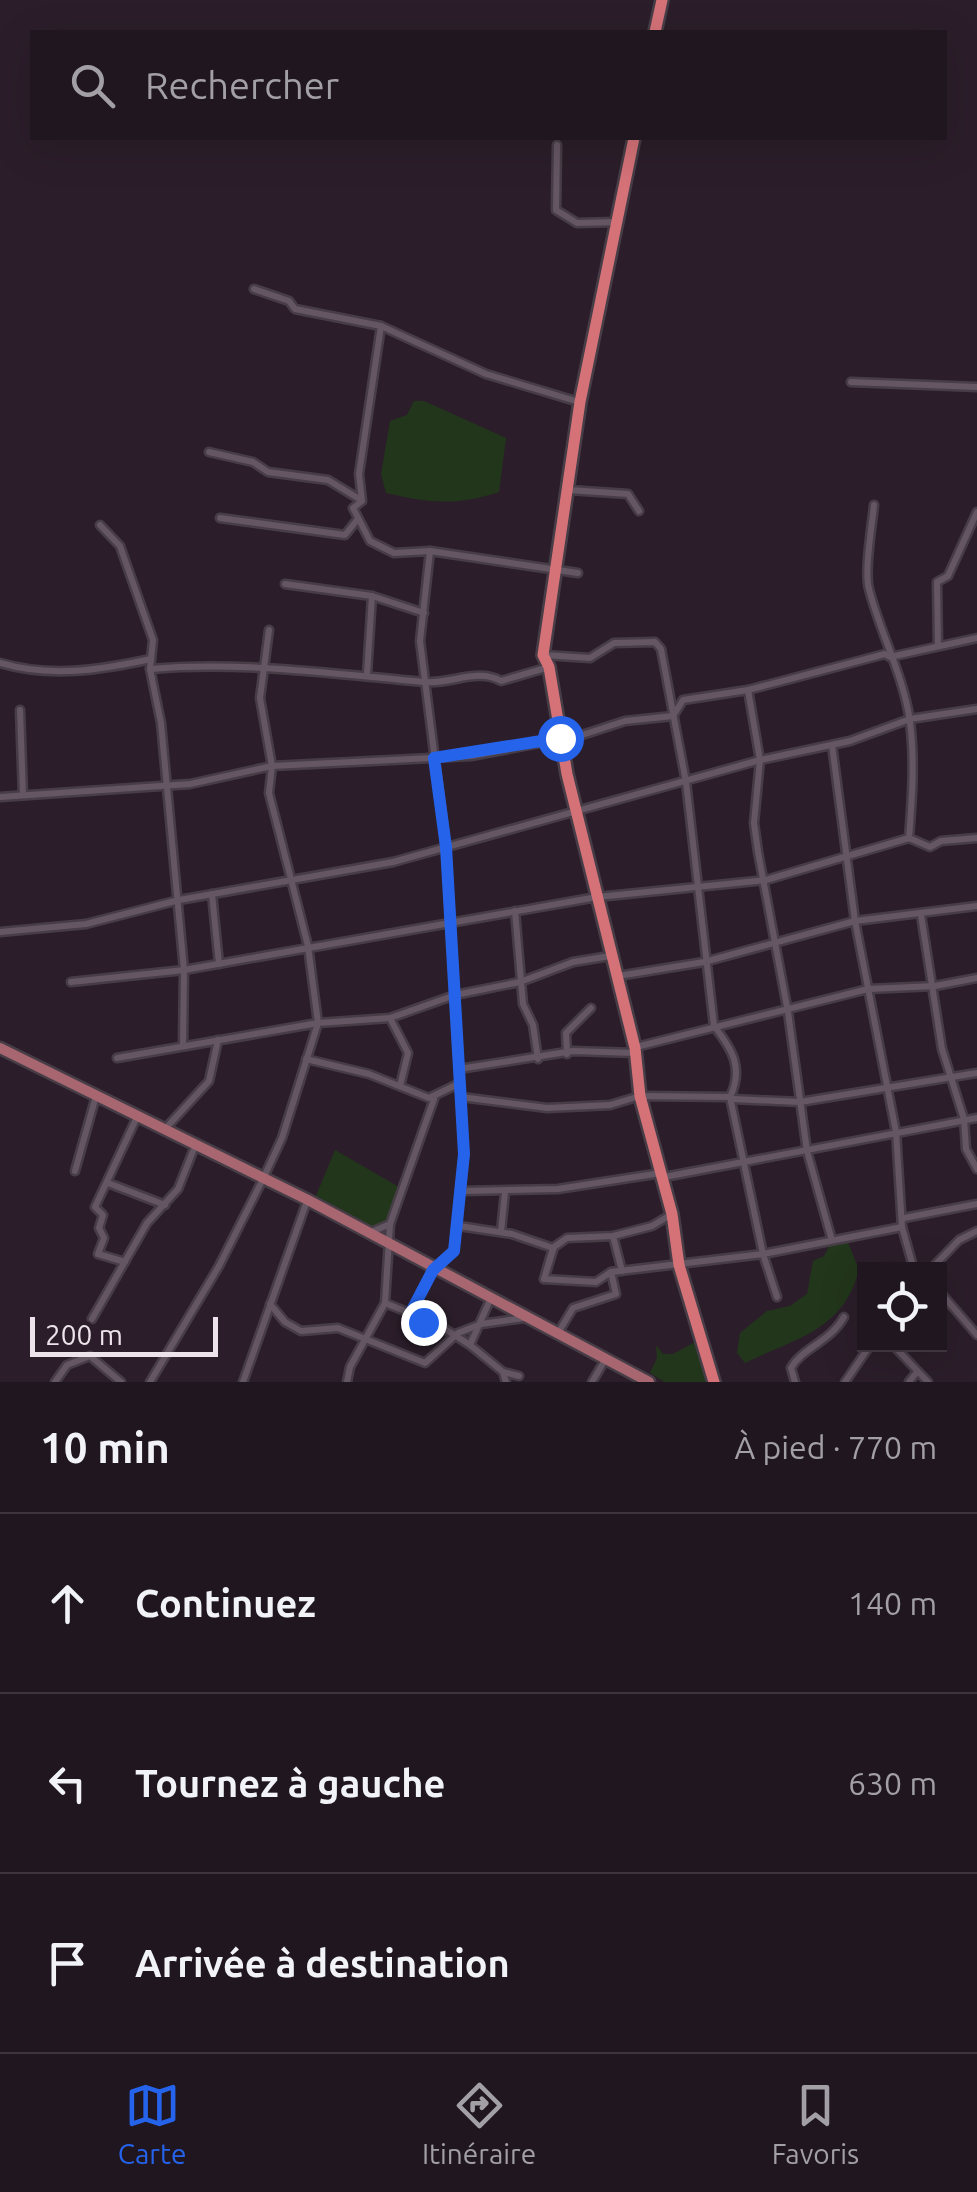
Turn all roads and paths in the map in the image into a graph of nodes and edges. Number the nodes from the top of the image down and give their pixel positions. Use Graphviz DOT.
graph roads {
  1 [pos="662,0"];
  2 [pos="655,30"];
  3 [pos="634,140"];
  4 [pos="557,145"];
  5 [pos="618,222"];
  6 [pos="254,289"];
  7 [pos="382,326"];
  8 [pos="851,382"];
  9 [pos="977,387"];
  10 [pos="580,402"];
  11 [pos="209,452"];
  12 [pos="568,490"];
  13 [pos="362,501"];
  14 [pos="874,505"];
  15 [pos="639,511"];
  16 [pos="977,512"];
  17 [pos="220,518"];
  18 [pos="357,520"];
  19 [pos="100,525"];
  20 [pos="430,551"];
  21 [pos="554,569"];
  22 [pos="578,573"];
  23 [pos="285,584"];
  24 [pos="372,596"];
  25 [pos="424,613"];
  26 [pos="270,630"];
  27 [pos="977,638"];
  28 [pos="938,645"];
  29 [pos="890,657"];
  30 [pos="151,660"];
  31 [pos="546,661"];
  32 [pos="0,663"];
  33 [pos="262,667"];
  34 [pos="150,669"];
  35 [pos="367,674"];
  36 [pos="428,682"];
  37 [pos="748,690"];
  38 [pos="977,708"];
  39 [pos="20,710"];
  40 [pos="673,716"];
  41 [pos="910,719"];
  42 [pos="560,738"];
  43 [pos="832,744"];
  44 [pos="434,758"];
  45 [pos="760,760"];
  46 [pos="272,766"];
  47 [pos="686,782"];
  48 [pos="164,783"];
  49 [pos="662,789"];
  50 [pos="23,794"];
  51 [pos="0,797"];
  52 [pos="688,800"];
  53 [pos="576,812"];
  54 [pos="909,838"];
  55 [pos="977,838"];
  56 [pos="446,847"];
  57 [pos="848,858"];
  58 [pos="766,880"];
  59 [pos="289,881"];
  60 [pos="696,886"];
  61 [pos="212,894"];
  62 [pos="597,897"];
  63 [pos="179,900"];
  64 [pos="977,906"];
  65 [pos="515,912"];
  66 [pos="921,915"];
  67 [pos="855,921"];
  68 [pos="451,922"];
  69 [pos="0,932"];
  70 [pos="774,940"];
  71 [pos="308,946"];
  72 [pos="610,956"];
  73 [pos="704,962"];
  74 [pos="219,964"];
  75 [pos="184,970"];
  76 [pos="616,977"];
  77 [pos="977,978"];
  78 [pos="71,982"];
  79 [pos="520,982"];
  80 [pos="935,986"];
  81 [pos="868,989"];
  82 [pos="455,995"];
  83 [pos="592,1008"];
  84 [pos="788,1012"];
  85 [pos="390,1018"];
  86 [pos="318,1024"];
  87 [pos="714,1026"];
  88 [pos="218,1040"];
  89 [pos="183,1046"];
  90 [pos="0,1048"];
  91 [pos="635,1050"];
  92 [pos="567,1054"];
  93 [pos="118,1058"];
  94 [pos="306,1058"];
  95 [pos="538,1059"];
  96 [pos="459,1068"];
  97 [pos="977,1072"];
  98 [pos="952,1077"];
  99 [pos="460,1083"];
  100 [pos="400,1086"];
  101 [pos="888,1086"];
  102 [pos="96,1096"];
  103 [pos="640,1096"];
  104 [pos="461,1098"];
  105 [pos="731,1098"];
  106 [pos="434,1099"];
  107 [pos="800,1102"];
  108 [pos="137,1117"];
  109 [pos="977,1118"];
  110 [pos="964,1119"];
  111 [pos="164,1130"];
  112 [pos="896,1132"];
  113 [pos="196,1146"];
  114 [pos="807,1151"];
  115 [pos="742,1163"];
  116 [pos="75,1170"];
  117 [pos="977,1170"];
  118 [pos="663,1175"];
  119 [pos="263,1179"];
  120 [pos="108,1183"];
  121 [pos="463,1191"];
  122 [pos="505,1192"];
  123 [pos="308,1200"];
  124 [pos="977,1204"];
  125 [pos="165,1206"];
  126 [pos="672,1214"];
  127 [pos="904,1218"];
  128 [pos="390,1224"];
  129 [pos="459,1226"];
  130 [pos="902,1227"];
  131 [pos="977,1231"];
  132 [pos="501,1232"];
  133 [pos="368,1234"];
  134 [pos="613,1236"];
  135 [pos="831,1238"];
  136 [pos="391,1246"];
  137 [pos="762,1254"];
  138 [pos="125,1262"];
  139 [pos="912,1262"];
  140 [pos="938,1262"];
  141 [pos="678,1265"];
  142 [pos="433,1270"];
  143 [pos="622,1271"];
  144 [pos="611,1272"];
  145 [pos="544,1279"];
  146 [pos="777,1298"];
  147 [pos="490,1300"];
  148 [pos="947,1300"];
  149 [pos="385,1303"];
  150 [pos="270,1304"];
  151 [pos="410,1314"];
  152 [pos="844,1317"];
  153 [pos="524,1318"];
  154 [pos="92,1319"];
  155 [pos="481,1324"];
  156 [pos="976,1331"];
  157 [pos="557,1336"];
  158 [pos="453,1337"];
  159 [pos="369,1339"];
  160 [pos="470,1345"];
  161 [pos="865,1352"];
  162 [pos="899,1352"];
  163 [pos="605,1360"];
  164 [pos="503,1372"];
  165 [pos="916,1373"];
  166 [pos="519,1376"];
  167 [pos="713,1381"];
  168 [pos="55,1382"];
  169 [pos="121,1382"];
  170 [pos="150,1382"];
  171 [pos="243,1382"];
  172 [pos="347,1382"];
  173 [pos="506,1382"];
  174 [pos="592,1382"];
  175 [pos="649,1382"];
  176 [pos="795,1382"];
  177 [pos="844,1382"];
  178 [pos="909,1382"];
  179 [pos="928,1382"];
  1 -- 2 [label="highway"];
  3 -- 5 [label="highway"];
  4 -- 5 [label="street"];
  5 -- 10 [label="highway"];
  6 -- 7 [label="street"];
  7 -- 10 [label="street"];
  7 -- 13 [label="street"];
  8 -- 9 [label="street"];
  10 -- 12 [label="highway"];
  11 -- 13 [label="street"];
  12 -- 15 [label="street"];
  12 -- 21 [label="highway"];
  13 -- 18 [label="street"];
  14 -- 29 [label="street"];
  16 -- 28 [label="street"];
  17 -- 18 [label="street"];
  18 -- 20 [label="street"];
  19 -- 30 [label="street"];
  20 -- 21 [label="street"];
  20 -- 25 [label="street"];
  21 -- 22 [label="street"];
  21 -- 31 [label="highway"];
  23 -- 24 [label="street"];
  24 -- 25 [label="street"];
  24 -- 35 [label="street"];
  25 -- 36 [label="street"];
  26 -- 33 [label="street"];
  27 -- 28 [label="street"];
  28 -- 29 [label="street"];
  29 -- 37 [label="street"];
  29 -- 41 [label="street"];
  30 -- 32 [label="street"];
  30 -- 34 [label="street"];
  31 -- 36 [label="street"];
  31 -- 40 [label="street"];
  31 -- 42 [label="highway"];
  33 -- 34 [label="street"];
  33 -- 35 [label="street"];
  33 -- 46 [label="street"];
  34 -- 48 [label="street"];
  35 -- 36 [label="street"];
  36 -- 44 [label="street"];
  37 -- 40 [label="street"];
  37 -- 45 [label="street"];
  38 -- 41 [label="street"];
  39 -- 50 [label="street"];
  40 -- 42 [label="street"];
  40 -- 47 [label="street"];
  41 -- 43 [label="street"];
  41 -- 54 [label="street"];
  42 -- 44 [label="street"];
  42 -- 53 [label="highway"];
  43 -- 45 [label="street"];
  43 -- 57 [label="street"];
  44 -- 46 [label="street"];
  44 -- 56 [label="street"];
  45 -- 47 [label="street"];
  45 -- 58 [label="street"];
  46 -- 48 [label="street"];
  46 -- 59 [label="street"];
  47 -- 49 [label="street"];
  47 -- 52 [label="street"];
  48 -- 50 [label="street"];
  48 -- 63 [label="street"];
  49 -- 52 [label="street"];
  49 -- 53 [label="street"];
  50 -- 51 [label="street"];
  52 -- 60 [label="street"];
  53 -- 56 [label="street"];
  53 -- 62 [label="highway"];
  54 -- 55 [label="street"];
  54 -- 57 [label="street"];
  56 -- 59 [label="street"];
  56 -- 68 [label="street"];
  57 -- 58 [label="street"];
  57 -- 67 [label="street"];
  58 -- 60 [label="street"];
  58 -- 70 [label="street"];
  59 -- 61 [label="street"];
  59 -- 71 [label="street"];
  60 -- 62 [label="street"];
  60 -- 73 [label="street"];
  61 -- 63 [label="street"];
  61 -- 74 [label="street"];
  62 -- 65 [label="street"];
  62 -- 72 [label="highway"];
  63 -- 69 [label="street"];
  63 -- 75 [label="street"];
  64 -- 66 [label="street"];
  65 -- 68 [label="street"];
  65 -- 79 [label="street"];
  66 -- 67 [label="street"];
  66 -- 80 [label="street"];
  67 -- 70 [label="street"];
  67 -- 81 [label="street"];
  68 -- 71 [label="street"];
  68 -- 82 [label="street"];
  70 -- 73 [label="street"];
  70 -- 84 [label="street"];
  71 -- 74 [label="street"];
  71 -- 86 [label="street"];
  72 -- 76 [label="highway"];
  72 -- 79 [label="street"];
  73 -- 76 [label="street"];
  73 -- 87 [label="street"];
  74 -- 75 [label="street"];
  75 -- 78 [label="street"];
  75 -- 89 [label="street"];
  76 -- 91 [label="highway"];
  77 -- 80 [label="street"];
  79 -- 82 [label="street"];
  79 -- 95 [label="street"];
  80 -- 81 [label="street"];
  80 -- 98 [label="street"];
  81 -- 84 [label="street"];
  81 -- 101 [label="street"];
  82 -- 85 [label="street"];
  82 -- 96 [label="street"];
  83 -- 92 [label="street"];
  84 -- 87 [label="street"];
  84 -- 107 [label="street"];
  85 -- 86 [label="street"];
  85 -- 100 [label="street"];
  86 -- 88 [label="street"];
  86 -- 94 [label="street"];
  87 -- 91 [label="street"];
  87 -- 105 [label="street"];
  88 -- 89 [label="street"];
  88 -- 111 [label="street"];
  89 -- 93 [label="street"];
  90 -- 102 [label="main road"];
  91 -- 92 [label="street"];
  91 -- 103 [label="highway"];
  92 -- 95 [label="street"];
  94 -- 100 [label="street"];
  94 -- 119 [label="street"];
  95 -- 96 [label="street"];
  96 -- 99 [label="street"];
  97 -- 98 [label="street"];
  98 -- 101 [label="street"];
  98 -- 110 [label="street"];
  99 -- 104 [label="street"];
  99 -- 106 [label="street"];
  100 -- 106 [label="street"];
  101 -- 107 [label="street"];
  101 -- 112 [label="street"];
  102 -- 108 [label="main road"];
  102 -- 116 [label="street"];
  103 -- 104 [label="street"];
  103 -- 105 [label="street"];
  103 -- 118 [label="highway"];
  104 -- 121 [label="street"];
  105 -- 107 [label="street"];
  105 -- 115 [label="street"];
  106 -- 128 [label="street"];
  107 -- 114 [label="street"];
  108 -- 111 [label="main road"];
  108 -- 120 [label="street"];
  109 -- 110 [label="street"];
  110 -- 112 [label="street"];
  110 -- 117 [label="street"];
  111 -- 113 [label="main road"];
  112 -- 114 [label="street"];
  112 -- 127 [label="street"];
  113 -- 119 [label="main road"];
  113 -- 125 [label="street"];
  114 -- 115 [label="street"];
  114 -- 135 [label="street"];
  115 -- 118 [label="street"];
  115 -- 137 [label="street"];
  118 -- 122 [label="street"];
  118 -- 126 [label="highway"];
  119 -- 123 [label="main road"];
  119 -- 170 [label="street"];
  120 -- 125 [label="street"];
  120 -- 138 [label="street"];
  121 -- 122 [label="street"];
  121 -- 129 [label="street"];
  122 -- 132 [label="street"];
  123 -- 133 [label="main road"];
  123 -- 150 [label="street"];
  124 -- 127 [label="street"];
  125 -- 138 [label="street"];
  126 -- 134 [label="street"];
  126 -- 141 [label="highway"];
  127 -- 130 [label="street"];
  128 -- 133 [label="street"];
  128 -- 136 [label="street"];
  129 -- 132 [label="street"];
  129 -- 142 [label="street"];
  130 -- 135 [label="street"];
  130 -- 139 [label="street"];
  131 -- 140 [label="street"];
  132 -- 145 [label="street"];
  133 -- 136 [label="main road"];
  134 -- 143 [label="street"];
  134 -- 145 [label="street"];
  135 -- 137 [label="street"];
  136 -- 142 [label="main road"];
  136 -- 149 [label="street"];
  137 -- 141 [label="street"];
  137 -- 146 [label="street"];
  138 -- 154 [label="street"];
  141 -- 143 [label="street"];
  141 -- 167 [label="highway"];
  142 -- 147 [label="main road"];
  142 -- 151 [label="street"];
  143 -- 144 [label="street"];
  144 -- 145 [label="street"];
  144 -- 157 [label="street"];
  147 -- 153 [label="main road"];
  147 -- 155 [label="street"];
  148 -- 156 [label="street"];
  149 -- 151 [label="street"];
  149 -- 159 [label="street"];
  150 -- 159 [label="street"];
  150 -- 171 [label="street"];
  151 -- 158 [label="street"];
  152 -- 176 [label="street"];
  153 -- 155 [label="street"];
  153 -- 157 [label="main road"];
  155 -- 158 [label="street"];
  155 -- 160 [label="street"];
  157 -- 163 [label="main road"];
  158 -- 159 [label="street"];
  158 -- 160 [label="street"];
  159 -- 172 [label="street"];
  160 -- 164 [label="street"];
  161 -- 177 [label="street"];
  162 -- 165 [label="street"];
  163 -- 174 [label="street"];
  163 -- 175 [label="main road"];
  164 -- 166 [label="street"];
  164 -- 173 [label="street"];
  165 -- 178 [label="street"];
  165 -- 179 [label="street"];
  168 -- 169 [label="street"];
}
